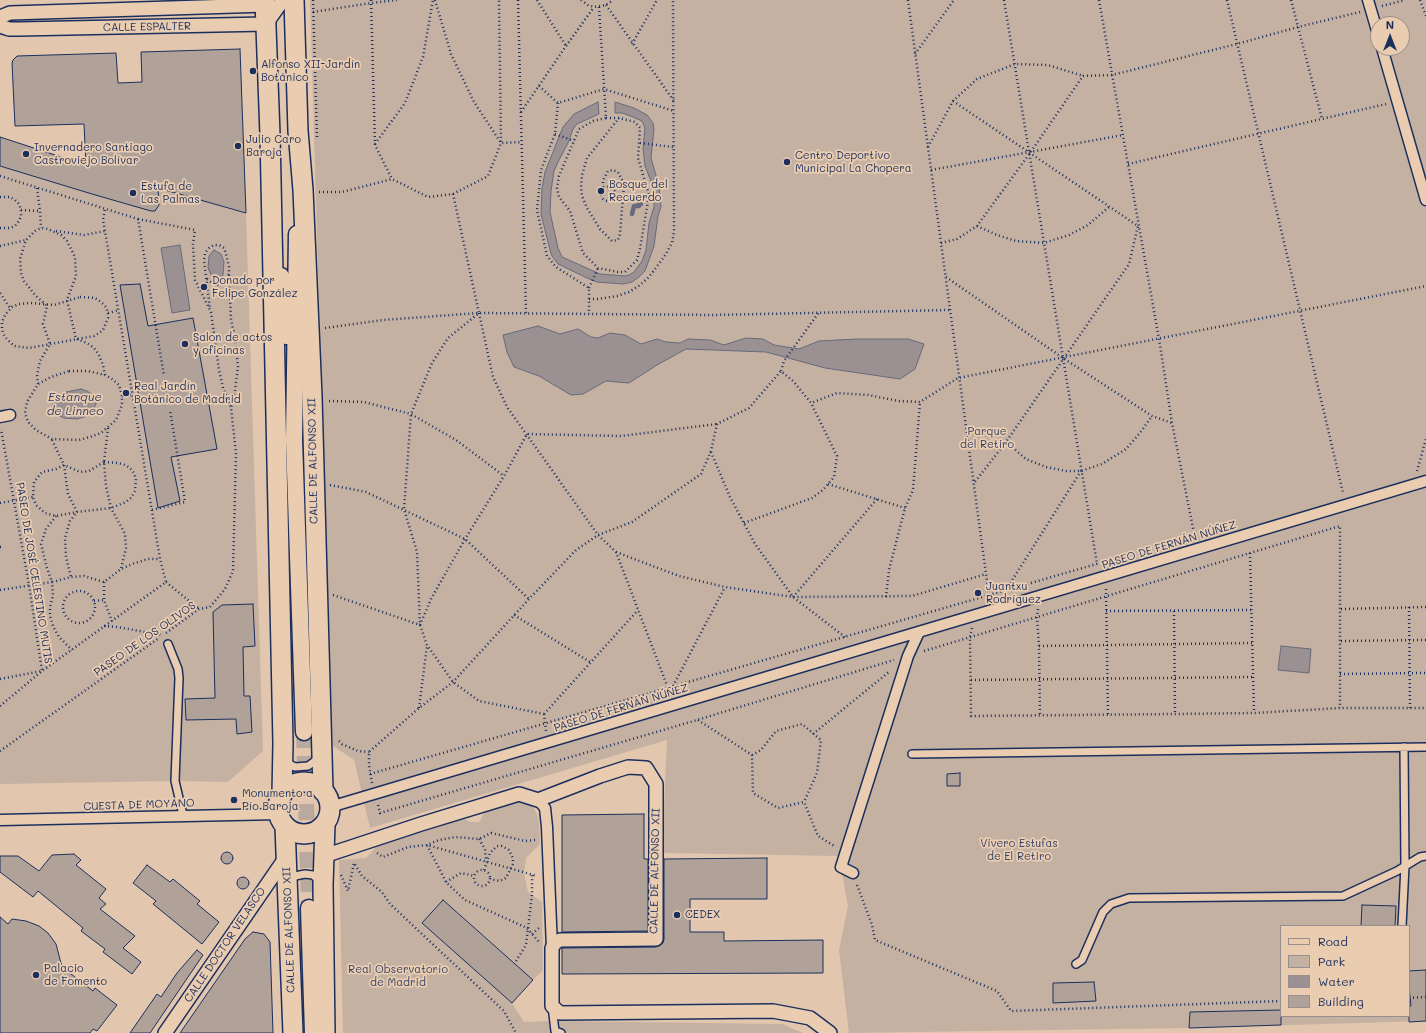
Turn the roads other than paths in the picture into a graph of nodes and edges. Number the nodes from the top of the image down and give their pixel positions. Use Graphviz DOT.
graph roads {
  1 [pos="294,0"];
  2 [pos="271,2"];
  3 [pos="1369,4"];
  4 [pos="1373,16"];
  5 [pos="0,17"];
  6 [pos="266,24"];
  7 [pos="0,26"];
  8 [pos="1384,56"];
  9 [pos="298,131"];
  10 [pos="270,136"];
  11 [pos="1426,200"];
  12 [pos="294,440"];
  13 [pos="1426,481"];
  14 [pos="919,632"];
  15 [pos="168,644"];
  16 [pos="304,732"];
  17 [pos="1426,746"];
  18 [pos="1404,747"];
  19 [pos="322,753"];
  20 [pos="912,754"];
  21 [pos="283,756"];
  22 [pos="282,795"];
  23 [pos="538,800"];
  24 [pos="326,808"];
  25 [pos="183,815"];
  26 [pos="0,820"];
  27 [pos="282,820"];
  28 [pos="324,856"];
  29 [pos="1426,856"];
  30 [pos="286,857"];
  31 [pos="1405,866"];
  32 [pos="853,873"];
  33 [pos="323,884"];
  34 [pos="288,886"];
  35 [pos="309,908"];
  36 [pos="1402,925"];
  37 [pos="552,948"];
  38 [pos="1076,964"];
  39 [pos="552,1006"];
  40 [pos="557,1032"];
  41 [pos="165,1033"];
  42 [pos="293,1033"];
  43 [pos="313,1033"];
  44 [pos="325,1033"];
  45 [pos="830,1033"];
  1 -- 9 [label="main road, CALLE DE ALFONSO XII"];
  2 -- 5 [label="street, CALLE ESPALTER"];
  2 -- 6 [label="main road, CALLE DE ALFONSO XII"];
  3 -- 4 [label="street"];
  6 -- 7 [label="street, CALLE ESPALTER"];
  6 -- 10 [label="main road, CALLE DE ALFONSO XII"];
  8 -- 11 [label="street"];
  9 -- 12 [label="street, CALLE DE ALFONSO XII"];
  9 -- 19 [label="main road, CALLE DE ALFONSO XII"];
  10 -- 12 [label="street, CALLE DE ALFONSO XII"];
  10 -- 21 [label="main road, CALLE DE ALFONSO XII"];
  12 -- 16 [label="street, CALLE DE ALFONSO XII"];
  13 -- 14 [label="street, PASEO DE FERNÁN NÚÑEZ"];
  14 -- 24 [label="street, PASEO DE FERNÁN NÚÑEZ"];
  14 -- 32 [label="street"];
  15 -- 25 [label="lane"];
  17 -- 18 [label="lane"];
  18 -- 20 [label="lane"];
  18 -- 31 [label="lane"];
  19 -- 21 [label="lane"];
  19 -- 24 [label="main road, CALLE DE ALFONSO XII"];
  21 -- 22 [label="main road, CALLE DE ALFONSO XII"];
  22 -- 24 [label="main road"];
  22 -- 27 [label="main road, CALLE DE ALFONSO XII"];
  23 -- 28 [label="street"];
  23 -- 37 [label="street"];
  23 -- 37 [label="street, CALLE DE ALFONSO XII"];
  24 -- 27 [label="main road"];
  24 -- 28 [label="main road, CALLE DE ALFONSO XII"];
  25 -- 26 [label="street, CUESTA DE MOYANO"];
  25 -- 27 [label="street, CUESTA DE MOYANO"];
  27 -- 30 [label="main road, CALLE DE ALFONSO XII"];
  28 -- 33 [label="main road, CALLE DE ALFONSO XII"];
  29 -- 31 [label="lane"];
  30 -- 34 [label="main road, CALLE DE ALFONSO XII"];
  30 -- 41 [label="street, CALLE DOCTOR VELASCO"];
  31 -- 36 [label="lane"];
  31 -- 38 [label="lane"];
  33 -- 34 [label="lane"];
  33 -- 44 [label="main road, CALLE DE ALFONSO XII"];
  34 -- 42 [label="main road, CALLE DE ALFONSO XII"];
  35 -- 43 [label="street, CALLE DE ALFONSO XII"];
  37 -- 39 [label="street"];
  39 -- 40 [label="lane"];
  39 -- 45 [label="street"];
}
